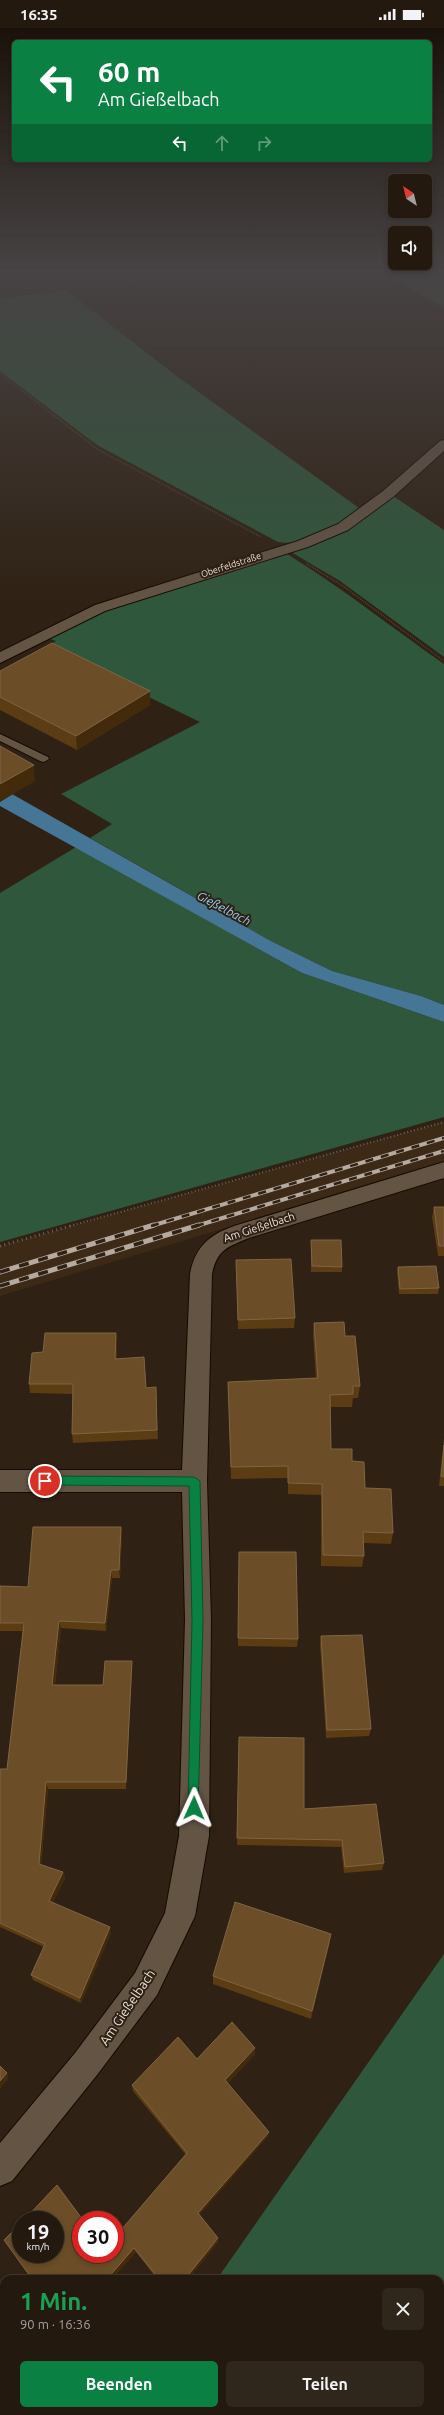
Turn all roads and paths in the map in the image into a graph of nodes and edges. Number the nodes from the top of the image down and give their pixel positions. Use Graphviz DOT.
graph roads {
  1 [pos="12,382"];
  2 [pos="444,444"];
  3 [pos="283,549"];
  4 [pos="0,658"];
  5 [pos="444,661"];
  6 [pos="0,737"];
  7 [pos="44,759"];
  8 [pos="444,1122"];
  9 [pos="444,1170"];
  10 [pos="0,1246"];
  11 [pos="0,1481"];
  12 [pos="194,1481"];
  13 [pos="0,2169"];
  1 -- 3 [label="path"];
  2 -- 3 [label="street, Oberfeldstraße"];
  3 -- 4 [label="street, Oberfeldstraße"];
  3 -- 5 [label="path"];
  6 -- 7 [label="lane"];
  8 -- 10 [label="path"];
  9 -- 12 [label="street, Am Gießelbach"];
  11 -- 12 [label="street"];
  12 -- 13 [label="street, Am Gießelbach"];
}
